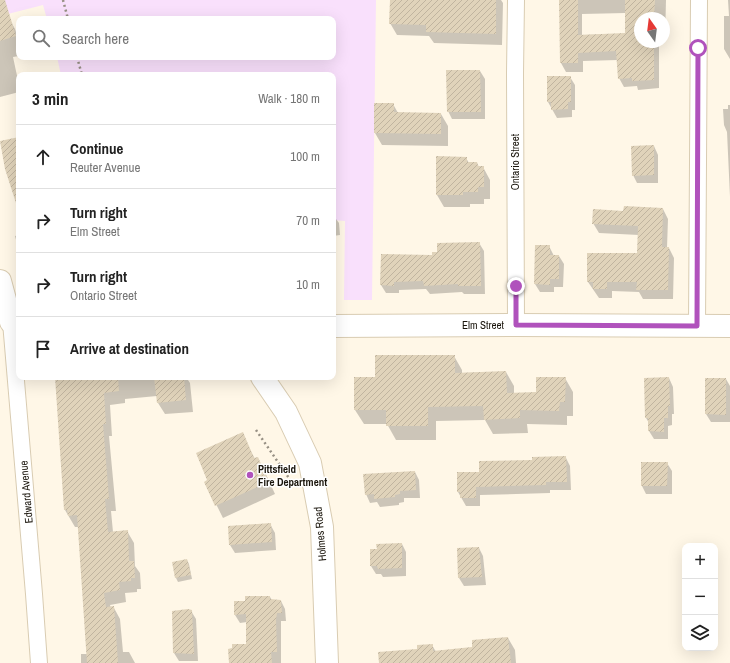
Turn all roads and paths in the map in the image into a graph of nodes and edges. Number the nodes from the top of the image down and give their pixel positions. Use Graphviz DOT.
graph roads {
  1 [pos="63,0"];
  2 [pos="516,0"];
  3 [pos="699,0"];
  4 [pos="67,16"];
  5 [pos="79,60"];
  6 [pos="81,72"];
  7 [pos="0,281"];
  8 [pos="10,322"];
  9 [pos="516,325"];
  10 [pos="336,326"];
  11 [pos="697,326"];
  12 [pos="730,326"];
  13 [pos="264,380"];
  14 [pos="278,380"];
  15 [pos="286,412"];
  16 [pos="256,430"];
  17 [pos="293,485"];
  18 [pos="39,663"];
  19 [pos="327,663"];
  1 -- 4 [label="path"];
  2 -- 9 [label="street, Ontario Street"];
  3 -- 11 [label="street"];
  5 -- 6 [label="path"];
  7 -- 8 [label="street"];
  8 -- 18 [label="street, Edward Avenue"];
  9 -- 10 [label="street, Elm Street"];
  9 -- 11 [label="street, Elm Street"];
  11 -- 12 [label="street, Elm Street"];
  13 -- 15 [label="street, Holmes Road"];
  14 -- 15 [label="street, Holmes Road"];
  15 -- 19 [label="street, Holmes Road"];
  16 -- 17 [label="path"];
}
